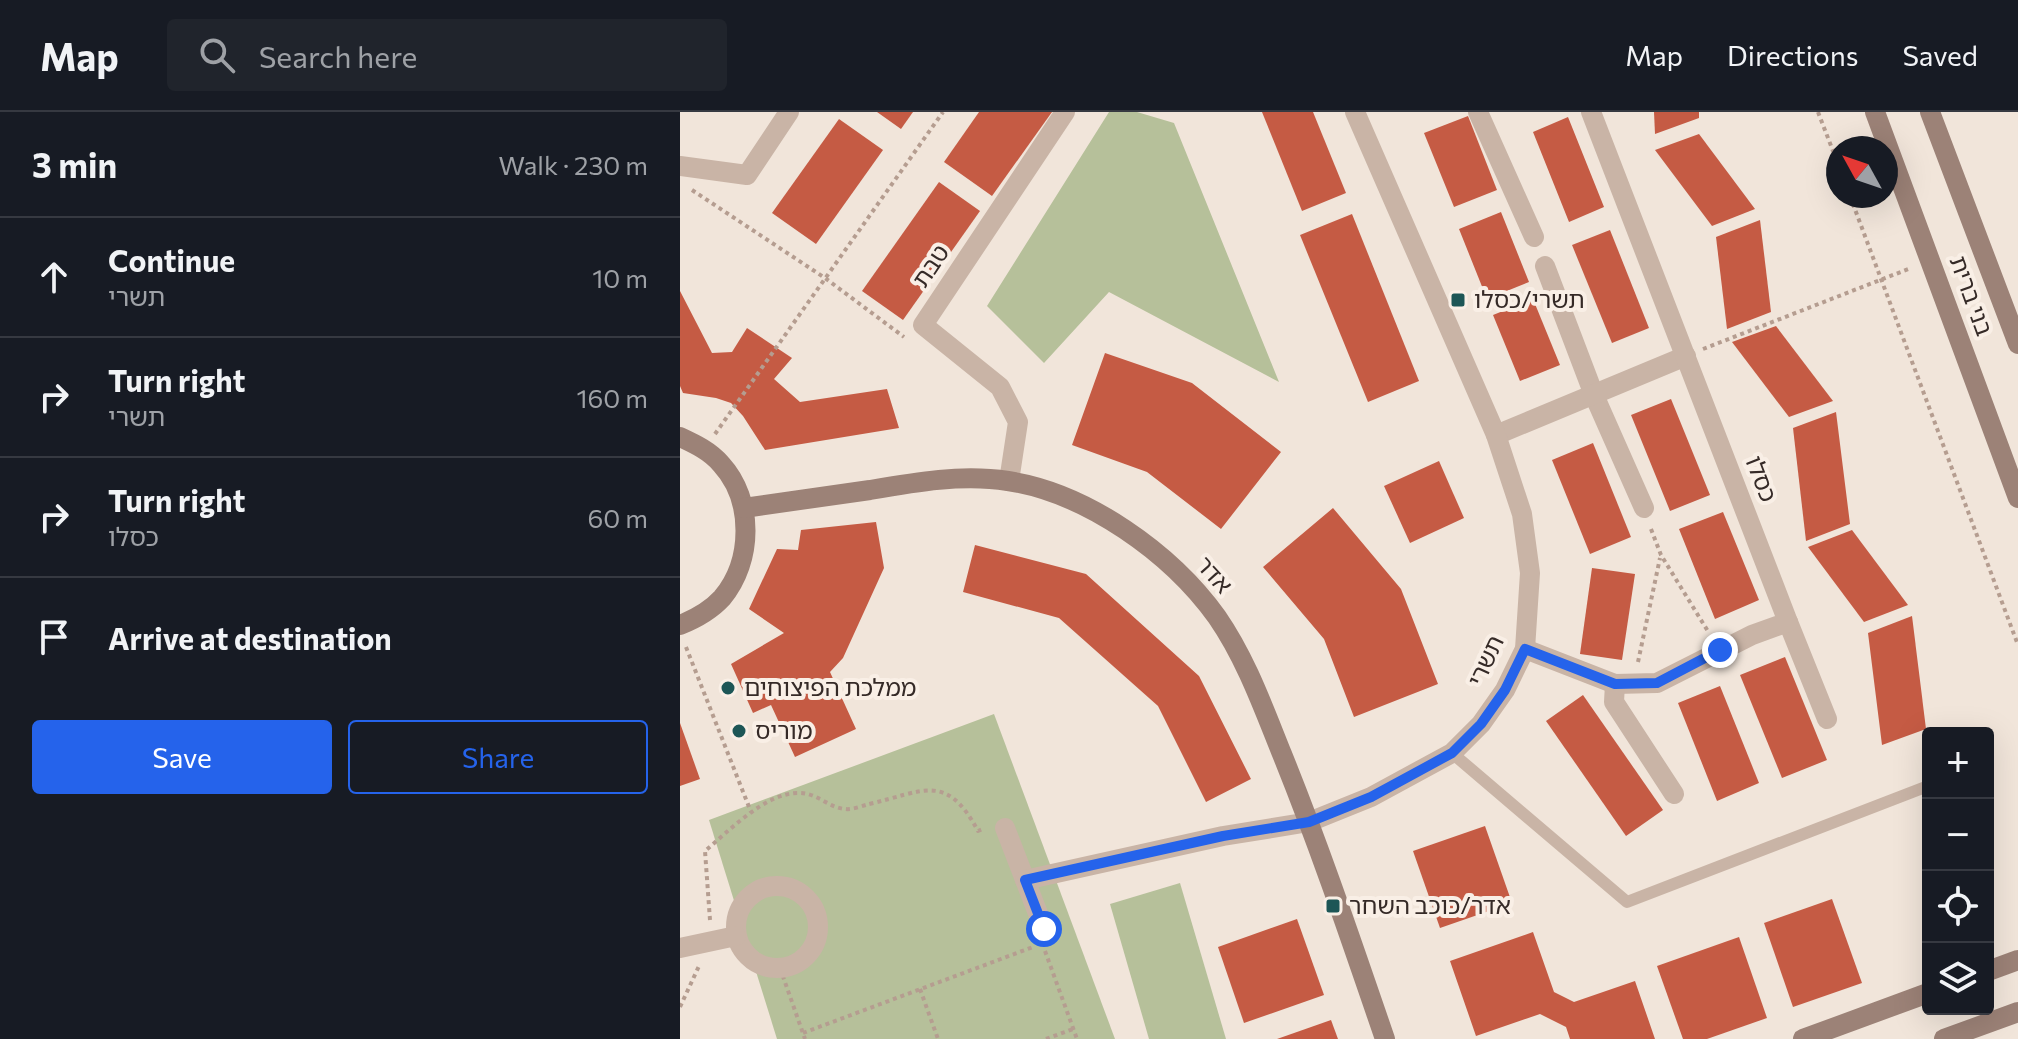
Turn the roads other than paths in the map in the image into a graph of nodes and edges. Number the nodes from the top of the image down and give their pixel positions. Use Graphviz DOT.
graph roads {
  1 [pos="789,112"];
  2 [pos="1065,112"];
  3 [pos="1355,112"];
  4 [pos="1478,112"];
  5 [pos="1591,112"];
  6 [pos="1875,112"];
  7 [pos="1930,112"];
  8 [pos="687,167"];
  9 [pos="1534,237"];
  10 [pos="1545,266"];
  11 [pos="2018,344"];
  12 [pos="1686,356"];
  13 [pos="1594,395"];
  14 [pos="1496,435"];
  15 [pos="680,437"];
  16 [pos="1009,481"];
  17 [pos="2018,498"];
  18 [pos="744,508"];
  19 [pos="1644,508"];
  20 [pos="1788,622"];
  21 [pos="682,634"];
  22 [pos="1525,649"];
  23 [pos="1624,684"];
  24 [pos="1827,719"];
  25 [pos="1452,753"];
  26 [pos="1922,788"];
  27 [pos="1674,794"];
  28 [pos="1309,822"];
  29 [pos="1005,828"];
  30 [pos="1025,880"];
  31 [pos="1044,929"];
  32 [pos="736,936"];
  33 [pos="680,948"];
  34 [pos="2018,960"];
  35 [pos="1994,969"];
  36 [pos="1922,995"];
  37 [pos="2018,1012"];
  38 [pos="1385,1039"];
  39 [pos="1803,1039"];
  40 [pos="1944,1039"];
  1 -- 8 [label="street"];
  2 -- 16 [label="street, טבת"];
  3 -- 14 [label="street, תשרי"];
  4 -- 9 [label="street"];
  5 -- 12 [label="street, כסלו"];
  6 -- 17 [label="street, בני ברית"];
  7 -- 11 [label="street, בני ברית"];
  10 -- 13 [label="street"];
  12 -- 13 [label="street"];
  12 -- 20 [label="street, כסלו"];
  13 -- 14 [label="street"];
  13 -- 19 [label="street"];
  14 -- 22 [label="street, תשרי"];
  15 -- 18 [label="street"];
  16 -- 18 [label="street, אדר"];
  16 -- 28 [label="street, אדר"];
  18 -- 21 [label="street"];
  20 -- 23 [label="street"];
  20 -- 24 [label="street, כסלו"];
  22 -- 23 [label="street"];
  22 -- 25 [label="street, תשרי"];
  23 -- 27 [label="street"];
  25 -- 26 [label="lane"];
  25 -- 28 [label="street, תשרי"];
  28 -- 30 [label="street, תשרי"];
  28 -- 38 [label="street, אדר"];
  29 -- 30 [label="street"];
  30 -- 31 [label="street"];
  32 -- 32 [label="street"];
  32 -- 33 [label="street"];
  34 -- 35 [label="street"];
  36 -- 39 [label="street"];
  37 -- 40 [label="street"];
}
